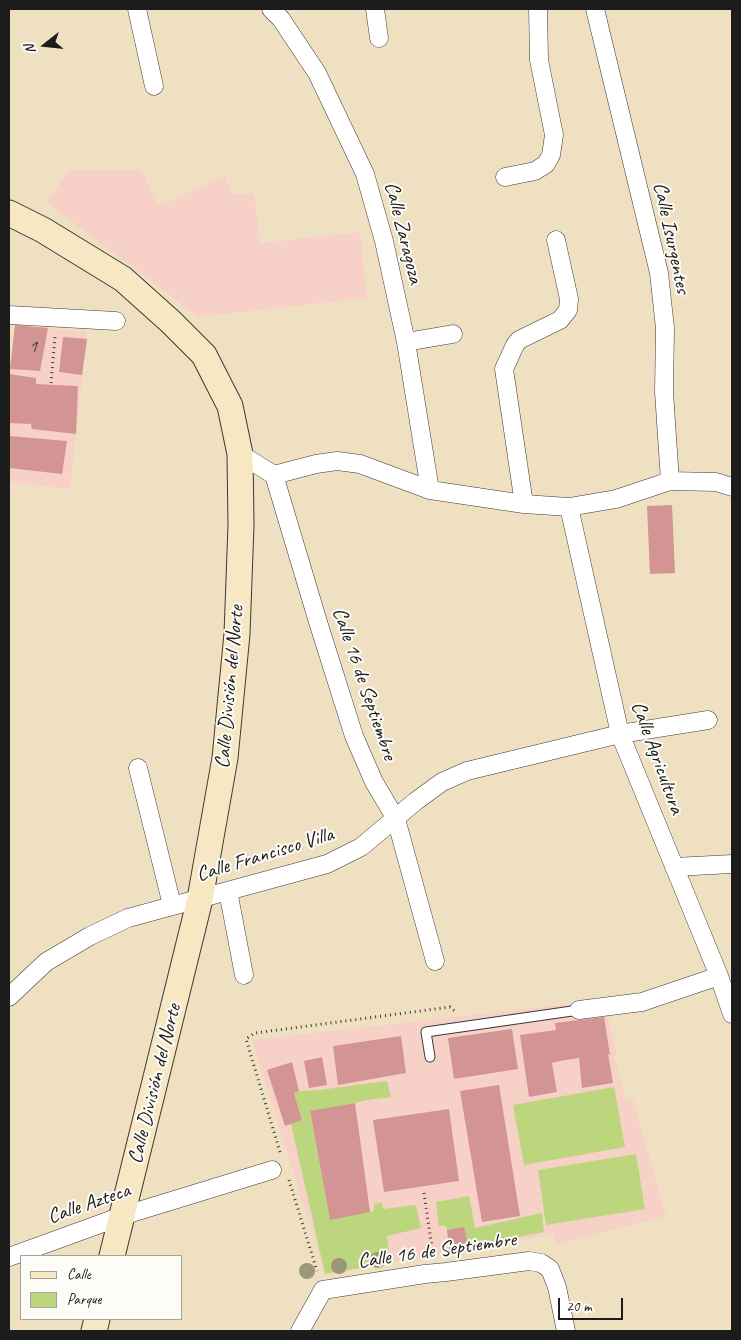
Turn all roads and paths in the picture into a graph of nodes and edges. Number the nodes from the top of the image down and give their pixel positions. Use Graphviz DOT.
graph roads {
  1 [pos="137,9"];
  2 [pos="271,9"];
  3 [pos="375,9"];
  4 [pos="538,9"];
  5 [pos="595,9"];
  6 [pos="379,38"];
  7 [pos="154,86"];
  8 [pos="505,177"];
  9 [pos="9,214"];
  10 [pos="556,240"];
  11 [pos="9,314"];
  12 [pos="57,318"];
  13 [pos="116,321"];
  14 [pos="453,334"];
  15 [pos="406,342"];
  16 [pos="51,383"];
  17 [pos="240,454"];
  18 [pos="274,476"];
  19 [pos="670,481"];
  20 [pos="732,487"];
  21 [pos="430,490"];
  22 [pos="524,504"];
  23 [pos="569,507"];
  24 [pos="708,720"];
  25 [pos="620,734"];
  26 [pos="138,768"];
  27 [pos="396,819"];
  28 [pos="732,864"];
  29 [pos="674,867"];
  30 [pos="228,891"];
  31 [pos="200,899"];
  32 [pos="172,905"];
  33 [pos="435,961"];
  34 [pos="244,975"];
  35 [pos="718,976"];
  36 [pos="9,997"];
  37 [pos="579,1010"];
  38 [pos="457,1013"];
  39 [pos="732,1014"];
  40 [pos="430,1057"];
  41 [pos="280,1152"];
  42 [pos="279,1170"];
  43 [pos="424,1193"];
  44 [pos="122,1216"];
  45 [pos="112,1255"];
  46 [pos="9,1257"];
  47 [pos="436,1273"];
  48 [pos="321,1282"];
  49 [pos="300,1331"];
  50 [pos="566,1331"];
  1 -- 7 [label="street"];
  2 -- 15 [label="street, Calle Zaragoza"];
  3 -- 6 [label="street"];
  4 -- 8 [label="street"];
  5 -- 19 [label="street, Calle Isurgentes"];
  9 -- 17 [label="street, Calle División del Norte"];
  10 -- 22 [label="street"];
  11 -- 12 [label="street"];
  12 -- 13 [label="street"];
  12 -- 16 [label="path"];
  14 -- 15 [label="street"];
  15 -- 21 [label="street, Calle Zaragoza"];
  17 -- 18 [label="street"];
  17 -- 31 [label="street, Calle División del Norte"];
  18 -- 21 [label="street"];
  18 -- 27 [label="street, Calle 16 de Septiembre"];
  19 -- 20 [label="street"];
  19 -- 23 [label="street"];
  21 -- 22 [label="street"];
  22 -- 23 [label="street"];
  23 -- 25 [label="street, Calle Agricultura"];
  24 -- 25 [label="street, Calle Francisco Villa"];
  25 -- 27 [label="street, Calle Francisco Villa"];
  25 -- 29 [label="street, Calle Agricultura"];
  26 -- 32 [label="street"];
  27 -- 30 [label="street, Calle Francisco Villa"];
  27 -- 33 [label="street, Calle 16 de Septiembre"];
  28 -- 29 [label="street"];
  29 -- 35 [label="street, Calle Agricultura"];
  30 -- 31 [label="street, Calle Francisco Villa"];
  30 -- 34 [label="street"];
  31 -- 32 [label="street, Calle Francisco Villa"];
  31 -- 44 [label="street, Calle División del Norte"];
  32 -- 36 [label="street, Calle Francisco Villa"];
  35 -- 37 [label="street"];
  35 -- 39 [label="street, Calle Agricultura"];
  37 -- 40 [label="lane"];
  38 -- 41 [label="path"];
  42 -- 44 [label="street, Calle Azteca"];
  42 -- 48 [label="path"];
  43 -- 47 [label="path"];
  44 -- 45 [label="street, Calle División del Norte"];
  44 -- 46 [label="street, Calle Azteca"];
  47 -- 48 [label="street, Calle 16 de Septiembre"];
  47 -- 50 [label="street, Calle 16 de Septiembre"];
  48 -- 49 [label="street"];
}
